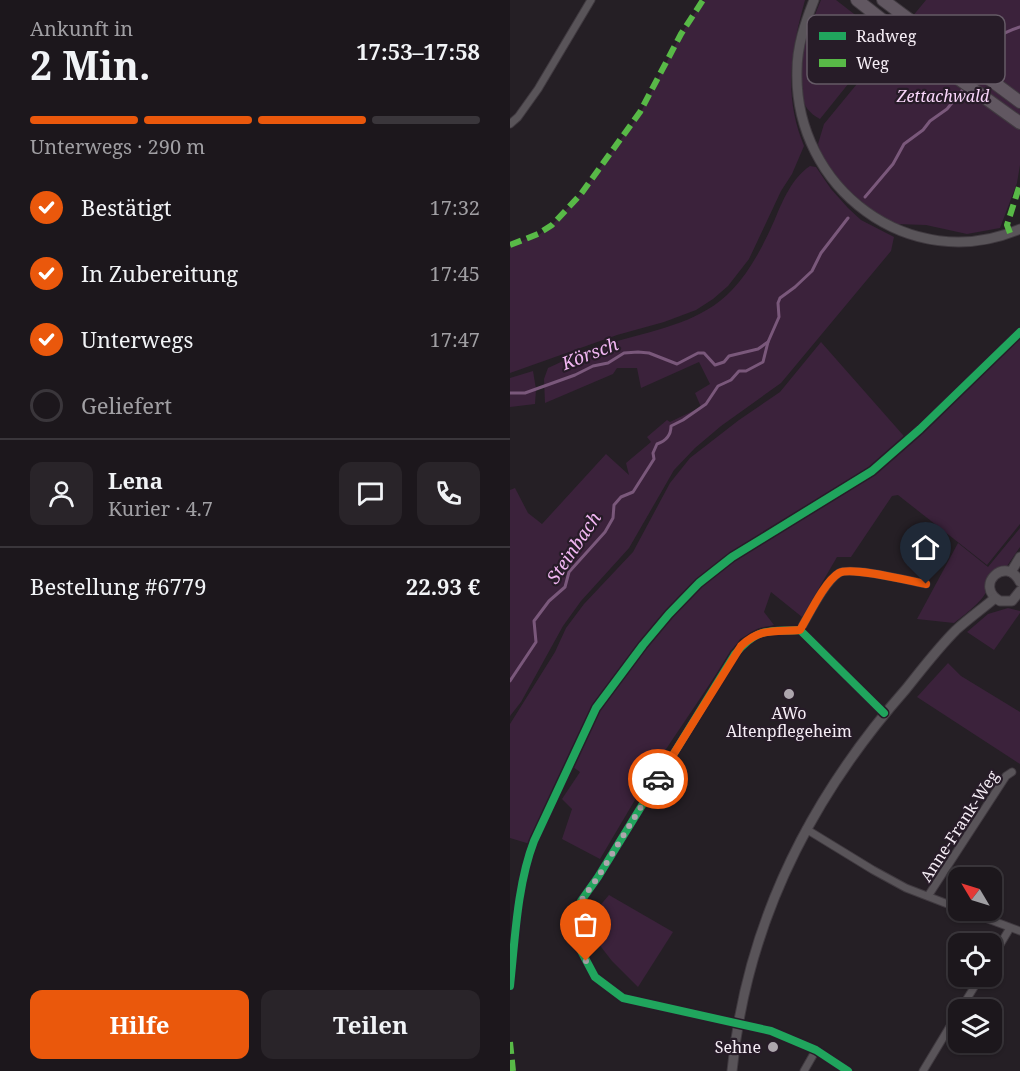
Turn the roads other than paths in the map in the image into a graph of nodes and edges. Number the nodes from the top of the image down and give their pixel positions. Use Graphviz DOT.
graph roads {
  1 [pos="591,0"];
  2 [pos="814,0"];
  3 [pos="857,0"];
  4 [pos="883,0"];
  5 [pos="809,15"];
  6 [pos="876,15"];
  7 [pos="903,15"];
  8 [pos="807,22"];
  9 [pos="966,84"];
  10 [pos="996,84"];
  11 [pos="1020,102"];
  12 [pos="1020,123"];
  13 [pos="510,124"];
  14 [pos="1020,229"];
  15 [pos="1020,558"];
  16 [pos="1011,572"];
  17 [pos="1020,582"];
  18 [pos="926,584"];
  19 [pos="1019,596"];
  20 [pos="994,598"];
  21 [pos="800,630"];
  22 [pos="884,713"];
  23 [pos="1012,772"];
  24 [pos="806,829"];
  25 [pos="928,896"];
  26 [pos="948,904"];
  27 [pos="992,921"];
  28 [pos="1010,928"];
  29 [pos="1020,931"];
  30 [pos="1002,941"];
  31 [pos="738,1024"];
  32 [pos="948,1029"];
  33 [pos="816,1050"];
  34 [pos="732,1071"];
  35 [pos="804,1071"];
  36 [pos="848,1071"];
  37 [pos="923,1071"];
  1 -- 13 [label="street"];
  2 -- 5 [label="street"];
  3 -- 6 [label="highway"];
  4 -- 7 [label="highway"];
  8 -- 14 [label="street"];
  9 -- 12 [label="highway"];
  10 -- 11 [label="highway"];
  15 -- 16 [label="street"];
  16 -- 17 [label="street"];
  16 -- 20 [label="street"];
  18 -- 21 [label="street"];
  19 -- 20 [label="street"];
  20 -- 22 [label="street"];
  21 -- 22 [label="street"];
  21 -- 31 [label="street"];
  22 -- 24 [label="street"];
  23 -- 25 [label="street, Anne-Frank-Weg"];
  24 -- 25 [label="street"];
  24 -- 31 [label="street"];
  25 -- 26 [label="street"];
  27 -- 28 [label="street"];
  28 -- 29 [label="street"];
  28 -- 30 [label="street"];
  31 -- 33 [label="street"];
  31 -- 34 [label="street"];
  32 -- 37 [label="street"];
  33 -- 35 [label="street"];
  33 -- 36 [label="street"];
}
